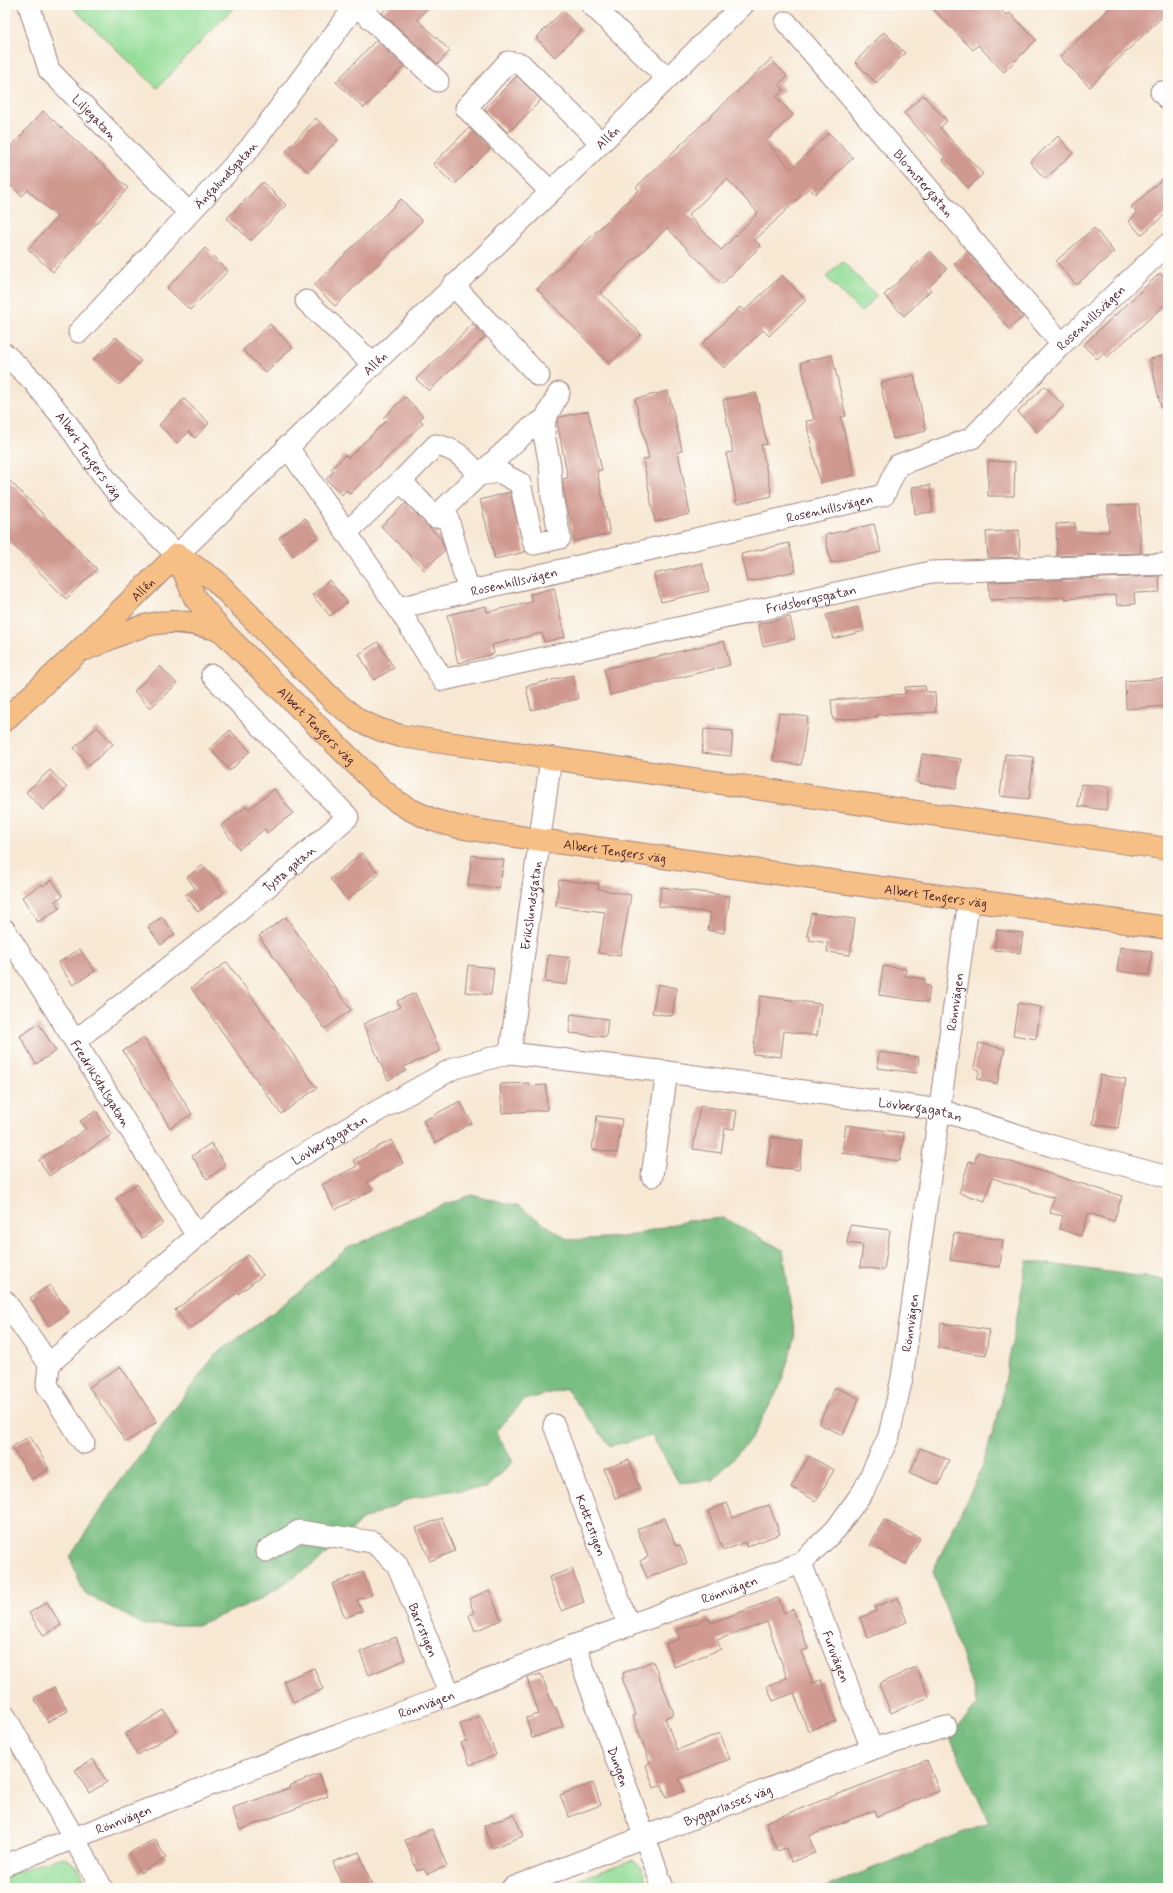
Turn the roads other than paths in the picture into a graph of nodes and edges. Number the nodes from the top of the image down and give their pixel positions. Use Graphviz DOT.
graph roads {
  1 [pos="29,5"];
  2 [pos="356,5"];
  3 [pos="592,5"];
  4 [pos="743,5"];
  5 [pos="786,22"];
  6 [pos="667,78"];
  7 [pos="438,81"];
  8 [pos="600,142"];
  9 [pos="550,191"];
  10 [pos="189,213"];
  11 [pos="1168,244"];
  12 [pos="453,285"];
  13 [pos="306,301"];
  14 [pos="79,332"];
  15 [pos="1062,344"];
  16 [pos="5,354"];
  17 [pos="372,363"];
  18 [pos="539,376"];
  19 [pos="559,392"];
  20 [pos="545,419"];
  21 [pos="286,446"];
  22 [pos="550,464"];
  23 [pos="479,475"];
  24 [pos="400,481"];
  25 [pos="520,483"];
  26 [pos="445,508"];
  27 [pos="346,534"];
  28 [pos="177,555"];
  29 [pos="1168,564"];
  30 [pos="469,592"];
  31 [pos="398,608"];
  32 [pos="221,630"];
  33 [pos="78,652"];
  34 [pos="212,675"];
  35 [pos="5,720"];
  36 [pos="551,758"];
  37 [pos="540,840"];
  38 [pos="1168,849"];
  39 [pos="969,899"];
  40 [pos="1168,928"];
  41 [pos="5,930"];
  42 [pos="75,1041"];
  43 [pos="510,1054"];
  44 [pos="667,1072"];
  45 [pos="940,1110"];
  46 [pos="652,1176"];
  47 [pos="1168,1177"];
  48 [pos="197,1236"];
  49 [pos="5,1301"];
  50 [pos="11,1323"];
  51 [pos="48,1364"];
  52 [pos="554,1425"];
  53 [pos="84,1443"];
  54 [pos="266,1551"];
  55 [pos="801,1563"];
  56 [pos="629,1626"];
  57 [pos="575,1645"];
  58 [pos="450,1695"];
  59 [pos="5,1716"];
  60 [pos="946,1727"];
  61 [pos="872,1749"];
  62 [pos="646,1838"];
  63 [pos="75,1839"];
  64 [pos="5,1865"];
  65 [pos="102,1888"];
  66 [pos="512,1888"];
  67 [pos="663,1888"];
  1 -- 10 [label="street, Liljegatan"];
  2 -- 7 [label="street"];
  2 -- 10 [label="street, Ängalundsgatan"];
  3 -- 6 [label="street"];
  4 -- 6 [label="street, Allén"];
  5 -- 15 [label="street, Blomstergatan"];
  6 -- 8 [label="street, Allén"];
  8 -- 9 [label="street, Allén"];
  8 -- 9 [label="street"];
  9 -- 12 [label="street, Allén"];
  10 -- 14 [label="street, Ängalundsgatan"];
  11 -- 15 [label="street, Rosenhillsvägen"];
  12 -- 17 [label="street, Allén"];
  12 -- 18 [label="street"];
  13 -- 17 [label="street"];
  15 -- 30 [label="street, Rosenhillsvägen"];
  16 -- 28 [label="street, Albert Tengers väg"];
  17 -- 21 [label="street, Allén"];
  19 -- 20 [label="street"];
  20 -- 22 [label="street"];
  20 -- 23 [label="street"];
  21 -- 27 [label="street"];
  21 -- 28 [label="street, Allén"];
  22 -- 25 [label="street"];
  22 -- 25 [label="street"];
  23 -- 24 [label="street"];
  23 -- 25 [label="street"];
  23 -- 26 [label="street"];
  24 -- 26 [label="street"];
  24 -- 27 [label="street"];
  26 -- 30 [label="street"];
  27 -- 31 [label="street"];
  28 -- 32 [label="main road, Albert Tengers väg"];
  28 -- 33 [label="main road, Allén"];
  28 -- 36 [label="main road, Albert Tengers väg"];
  29 -- 31 [label="street, Fridsborgsgatan"];
  30 -- 31 [label="street, Rosenhillsvägen"];
  32 -- 33 [label="main road"];
  32 -- 37 [label="main road, Albert Tengers väg"];
  33 -- 35 [label="main road, Allén"];
  34 -- 42 [label="street, Tysta gatan"];
  36 -- 37 [label="street, Erikslundsgatan"];
  36 -- 38 [label="main road, Albert Tengers väg"];
  37 -- 39 [label="main road, Albert Tengers väg"];
  37 -- 43 [label="street, Erikslundsgatan"];
  39 -- 40 [label="main road, Albert Tengers väg"];
  39 -- 45 [label="street, Rönnvägen"];
  41 -- 42 [label="street, Fredriksdalsgatan"];
  42 -- 48 [label="street, Fredriksdalsgatan"];
  43 -- 44 [label="street, Lövbergagatan"];
  43 -- 48 [label="street, Lövbergagatan"];
  44 -- 45 [label="street, Lövbergagatan"];
  44 -- 46 [label="street"];
  45 -- 47 [label="street, Lövbergagatan"];
  45 -- 55 [label="street, Rönnvägen"];
  48 -- 51 [label="street, Lövbergagatan"];
  49 -- 50 [label="street"];
  50 -- 51 [label="street"];
  51 -- 53 [label="street"];
  52 -- 56 [label="street, Kottestigen"];
  54 -- 58 [label="street, Barrstigen"];
  55 -- 56 [label="street, Rönnvägen"];
  55 -- 61 [label="street, Furuvägen"];
  56 -- 57 [label="street, Rönnvägen"];
  57 -- 58 [label="street, Rönnvägen"];
  57 -- 62 [label="street, Dungen"];
  58 -- 63 [label="street, Rönnvägen"];
  59 -- 63 [label="street"];
  60 -- 61 [label="street, Byggarlasses väg"];
  61 -- 62 [label="street, Byggarlasses väg"];
  62 -- 66 [label="street, Byggarlasses väg"];
  62 -- 67 [label="street, Dungen"];
  63 -- 64 [label="street, Rönnvägen"];
  63 -- 65 [label="street"];
}
